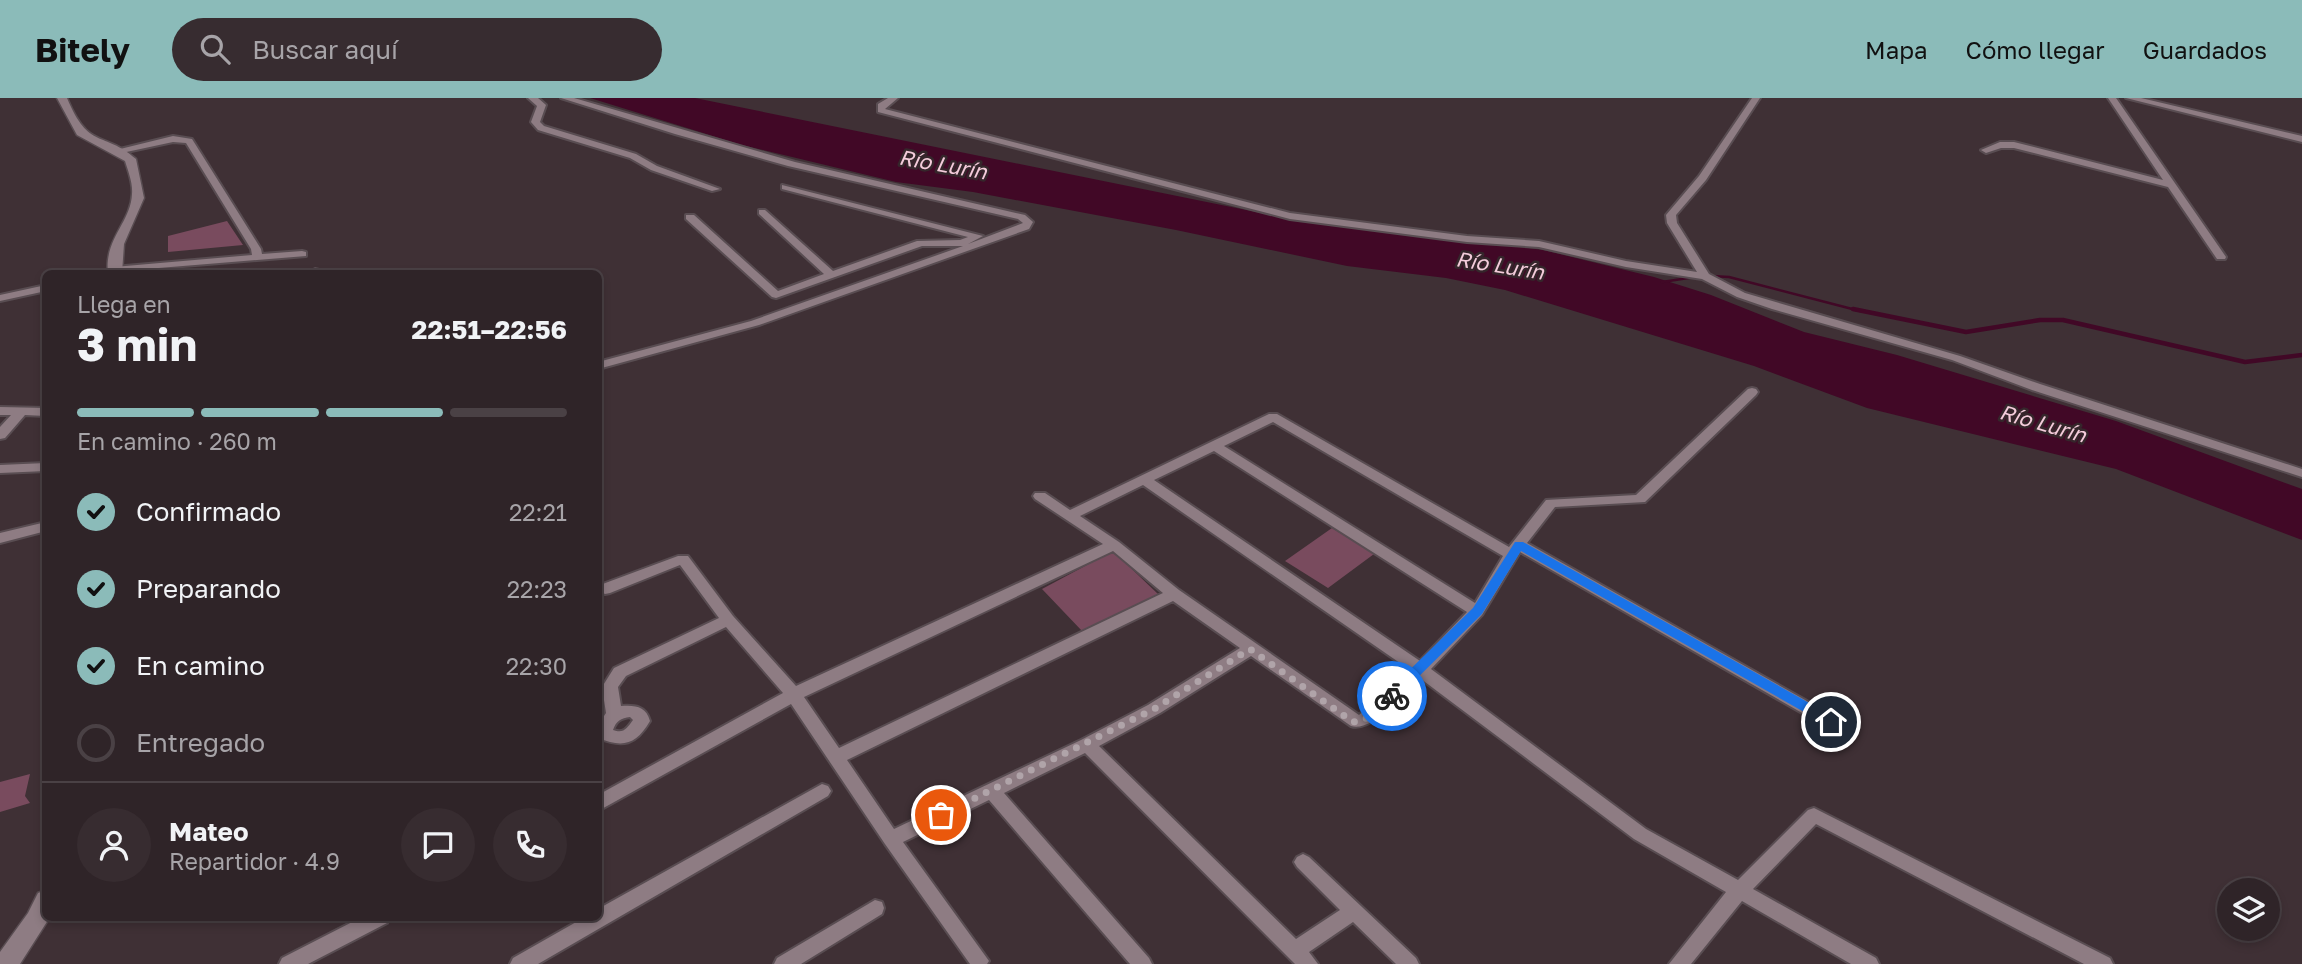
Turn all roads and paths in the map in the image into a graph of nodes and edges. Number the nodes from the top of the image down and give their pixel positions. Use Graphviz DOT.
graph roads {
  1 [pos="62,98"];
  2 [pos="533,98"];
  3 [pos="565,98"];
  4 [pos="894,98"];
  5 [pos="2112,98"];
  6 [pos="2130,98"];
  7 [pos="1752,99"];
  8 [pos="2302,139"];
  9 [pos="1986,150"];
  10 [pos="117,151"];
  11 [pos="2172,186"];
  12 [pos="785,187"];
  13 [pos="715,189"];
  14 [pos="762,212"];
  15 [pos="690,217"];
  16 [pos="939,226"];
  17 [pos="921,243"];
  18 [pos="302,254"];
  19 [pos="257,257"];
  20 [pos="2221,257"];
  21 [pos="114,270"];
  22 [pos="124,270"];
  23 [pos="831,275"];
  24 [pos="1705,276"];
  25 [pos="42,289"];
  26 [pos="776,295"];
  27 [pos="0,298"];
  28 [pos="780,314"];
  29 [pos="602,365"];
  30 [pos="1752,392"];
  31 [pos="0,411"];
  32 [pos="22,411"];
  33 [pos="42,412"];
  34 [pos="0,435"];
  35 [pos="1215,446"];
  36 [pos="42,467"];
  37 [pos="0,470"];
  38 [pos="2302,473"];
  39 [pos="1145,480"];
  40 [pos="1040,496"];
  41 [pos="1070,516"];
  42 [pos="42,527"];
  43 [pos="0,538"];
  44 [pos="1114,545"];
  45 [pos="1515,549"];
  46 [pos="605,589"];
  47 [pos="1174,594"];
  48 [pos="1477,611"];
  49 [pos="728,620"];
  50 [pos="1250,649"];
  51 [pos="1421,670"];
  52 [pos="794,695"];
  53 [pos="614,715"];
  54 [pos="1831,722"];
  55 [pos="1087,745"];
  56 [pos="837,757"];
  57 [pos="822,791"];
  58 [pos="992,791"];
  59 [pos="602,801"];
  60 [pos="891,839"];
  61 [pos="1303,862"];
  62 [pos="1739,891"];
  63 [pos="42,908"];
  64 [pos="876,908"];
  65 [pos="1354,911"];
  66 [pos="602,917"];
  67 [pos="372,921"];
  68 [pos="595,921"];
  69 [pos="806,958"];
  70 [pos="1302,958"];
  71 [pos="979,961"];
  72 [pos="6,964"];
  73 [pos="289,964"];
  74 [pos="520,964"];
  75 [pos="784,964"];
  76 [pos="1142,964"];
  77 [pos="1409,964"];
  78 [pos="1679,964"];
  79 [pos="1869,964"];
  80 [pos="2103,964"];
  1 -- 10 [label="main road"];
  2 -- 13 [label="street"];
  3 -- 28 [label="street"];
  4 -- 24 [label="street"];
  5 -- 11 [label="street"];
  6 -- 8 [label="street"];
  7 -- 24 [label="street"];
  9 -- 11 [label="street"];
  10 -- 19 [label="street"];
  10 -- 21 [label="main road"];
  11 -- 20 [label="street"];
  12 -- 16 [label="street"];
  14 -- 23 [label="street"];
  15 -- 26 [label="street"];
  16 -- 17 [label="street"];
  16 -- 17 [label="street"];
  17 -- 23 [label="street"];
  18 -- 19 [label="street"];
  19 -- 22 [label="street"];
  23 -- 26 [label="street"];
  24 -- 38 [label="street"];
  25 -- 27 [label="street"];
  26 -- 28 [label="street"];
  28 -- 29 [label="street"];
  30 -- 45 [label="street"];
  31 -- 32 [label="street"];
  32 -- 33 [label="street"];
  32 -- 34 [label="street"];
  35 -- 39 [label="street"];
  35 -- 45 [label="street"];
  35 -- 48 [label="street"];
  36 -- 37 [label="street"];
  39 -- 41 [label="street"];
  39 -- 51 [label="street"];
  40 -- 41 [label="street"];
  41 -- 44 [label="street"];
  42 -- 43 [label="street"];
  44 -- 47 [label="street"];
  44 -- 52 [label="street"];
  45 -- 48 [label="street"];
  45 -- 54 [label="street"];
  46 -- 49 [label="street"];
  47 -- 50 [label="street"];
  47 -- 56 [label="street"];
  48 -- 51 [label="street"];
  49 -- 52 [label="street"];
  49 -- 53 [label="street"];
  50 -- 51 [label="street"];
  50 -- 55 [label="street"];
  51 -- 62 [label="street"];
  52 -- 56 [label="street"];
  52 -- 59 [label="street"];
  55 -- 58 [label="street"];
  55 -- 70 [label="street"];
  56 -- 60 [label="street"];
  57 -- 66 [label="street"];
  58 -- 60 [label="street"];
  58 -- 76 [label="street"];
  60 -- 71 [label="street"];
  61 -- 65 [label="street"];
  62 -- 78 [label="street"];
  62 -- 79 [label="street"];
  62 -- 80 [label="street"];
  63 -- 72 [label="main road"];
  64 -- 69 [label="street"];
  65 -- 70 [label="street"];
  65 -- 77 [label="street"];
  67 -- 73 [label="street"];
  68 -- 74 [label="street"];
  69 -- 75 [label="street"];
}
